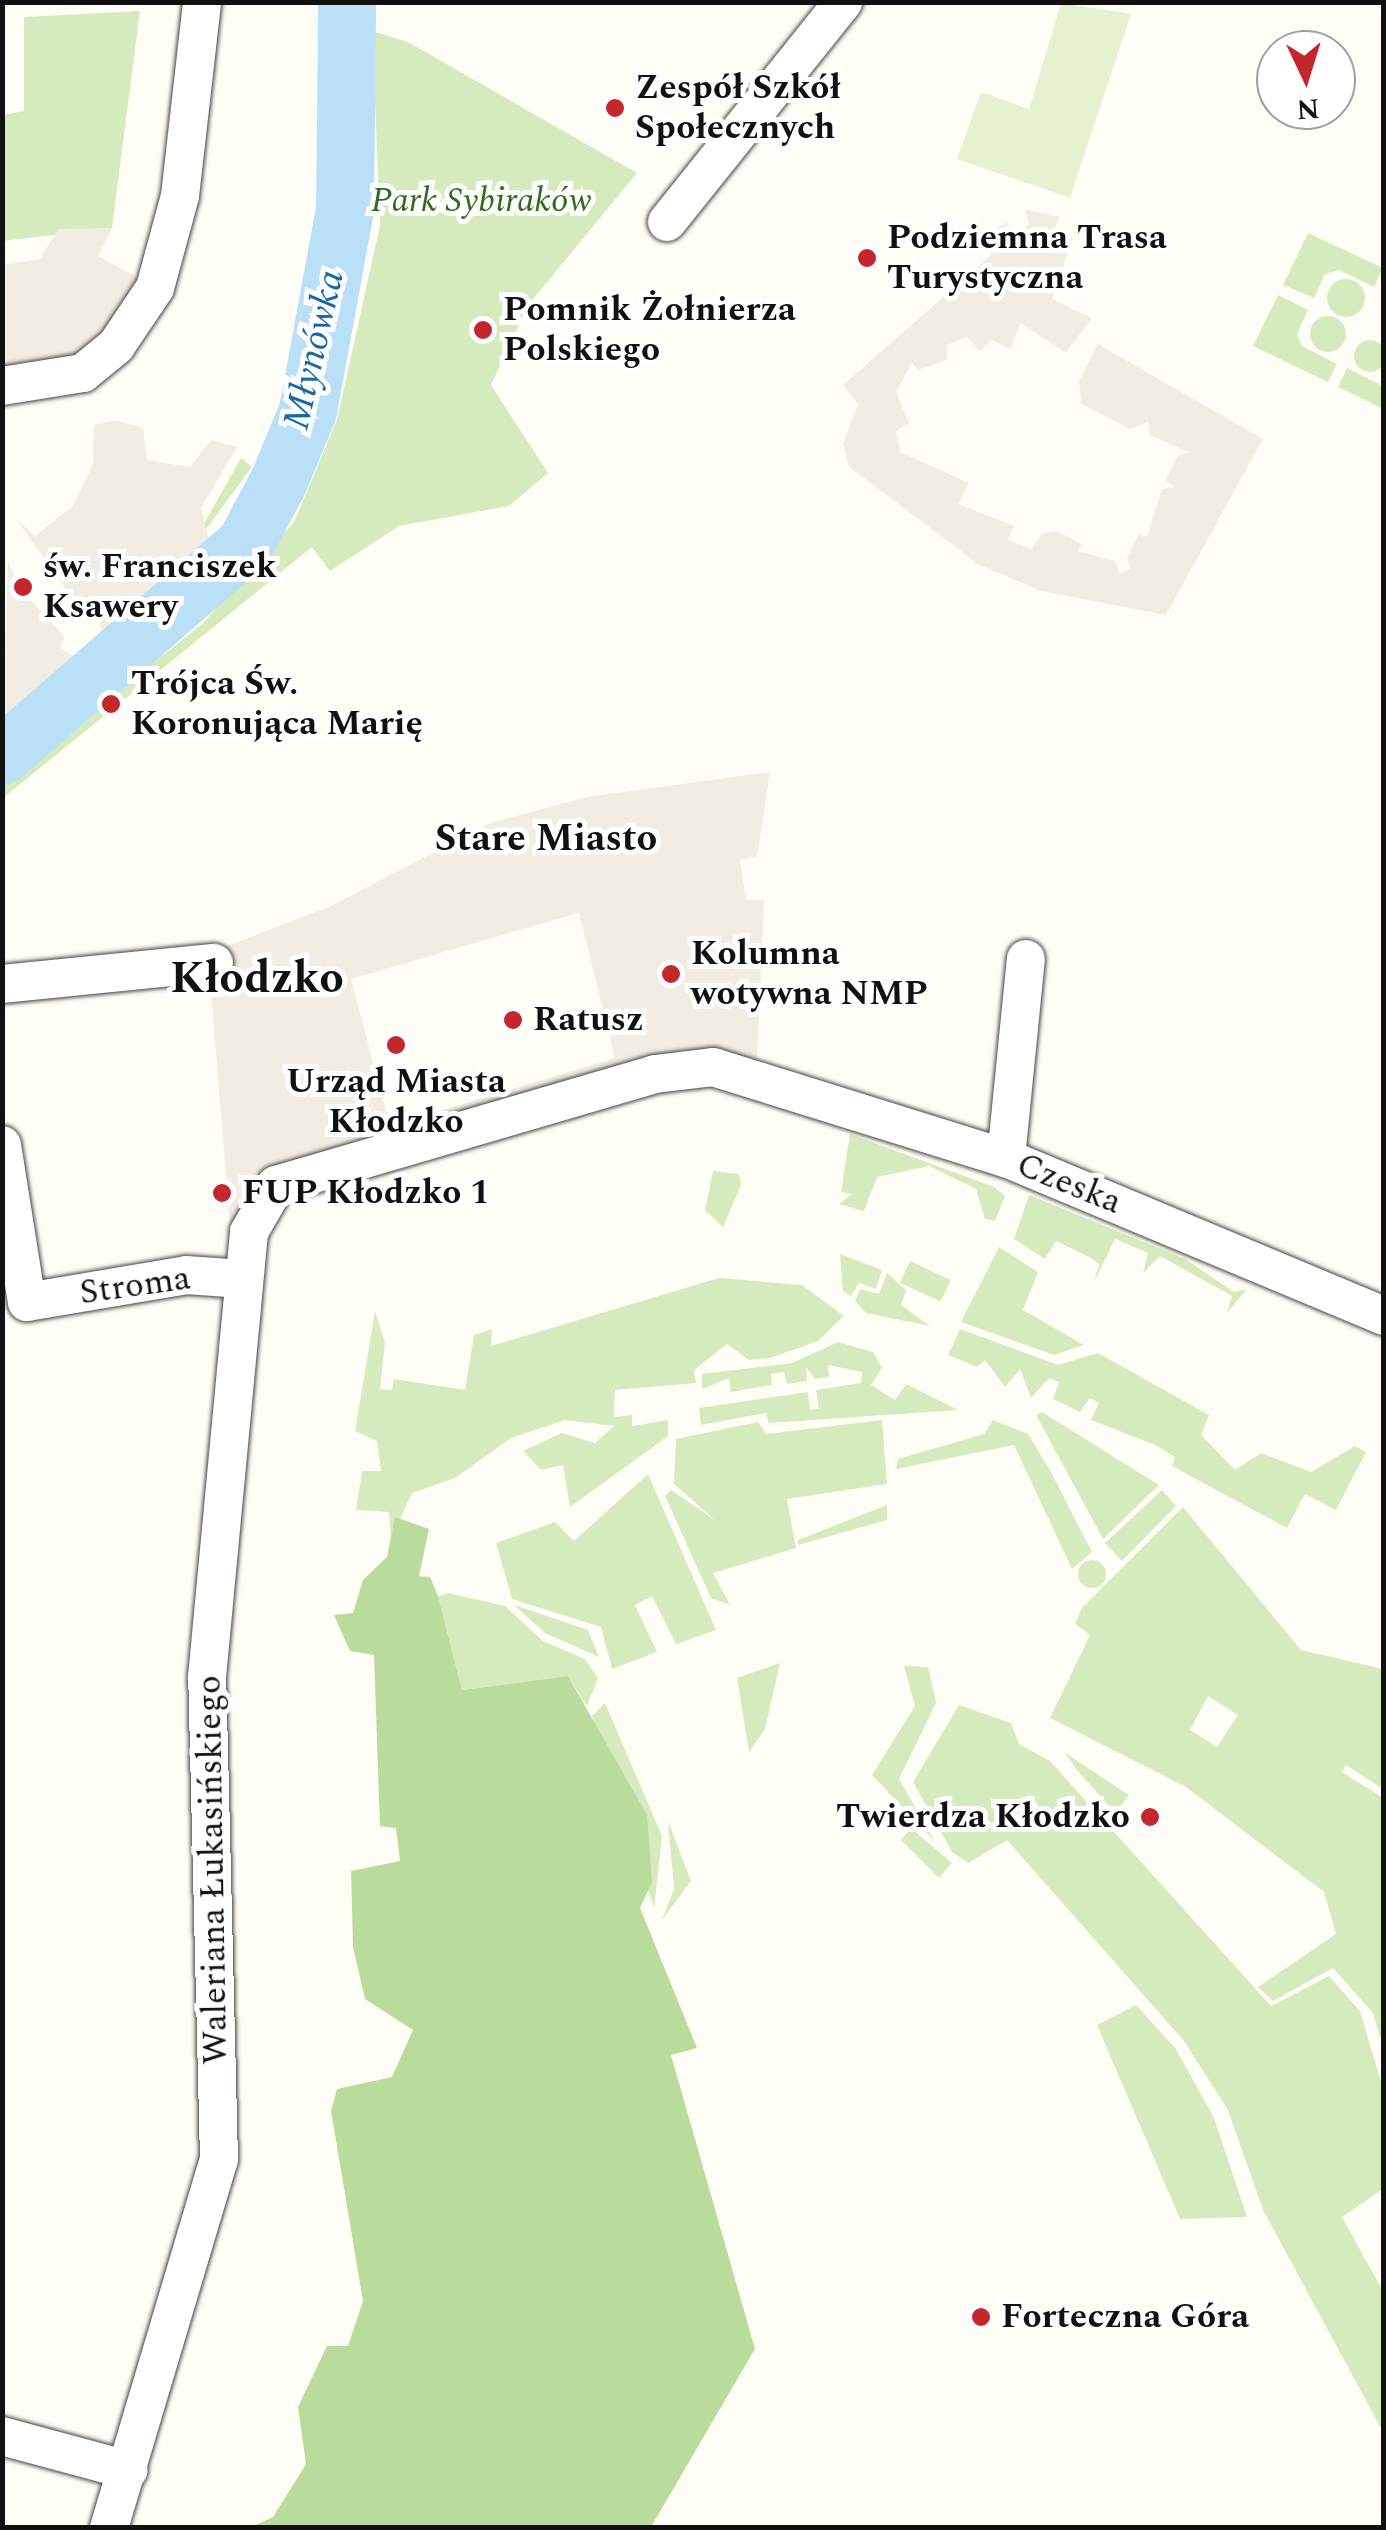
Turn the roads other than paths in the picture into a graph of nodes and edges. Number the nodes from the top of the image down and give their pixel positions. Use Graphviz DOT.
graph roads {
  1 [pos="843,2"];
  2 [pos="202,8"];
  3 [pos="667,222"];
  4 [pos="2,386"];
  5 [pos="1026,959"];
  6 [pos="214,963"];
  7 [pos="2,984"];
  8 [pos="2,1144"];
  9 [pos="1006,1158"];
  10 [pos="262,1201"];
  11 [pos="244,1278"];
  12 [pos="1380,1304"];
  13 [pos="2,2436"];
  14 [pos="128,2470"];
  15 [pos="108,2528"];
  1 -- 3 [label="street"];
  2 -- 4 [label="street"];
  5 -- 9 [label="street"];
  6 -- 7 [label="street"];
  8 -- 11 [label="street, Stroma"];
  9 -- 10 [label="street, Czeska"];
  9 -- 12 [label="street, Czeska"];
  10 -- 11 [label="street, Waleriana Łukasińskiego"];
  11 -- 14 [label="street, Waleriana Łukasińskiego"];
  13 -- 14 [label="street"];
  14 -- 15 [label="street, Waleriana Łukasińskiego"];
}
